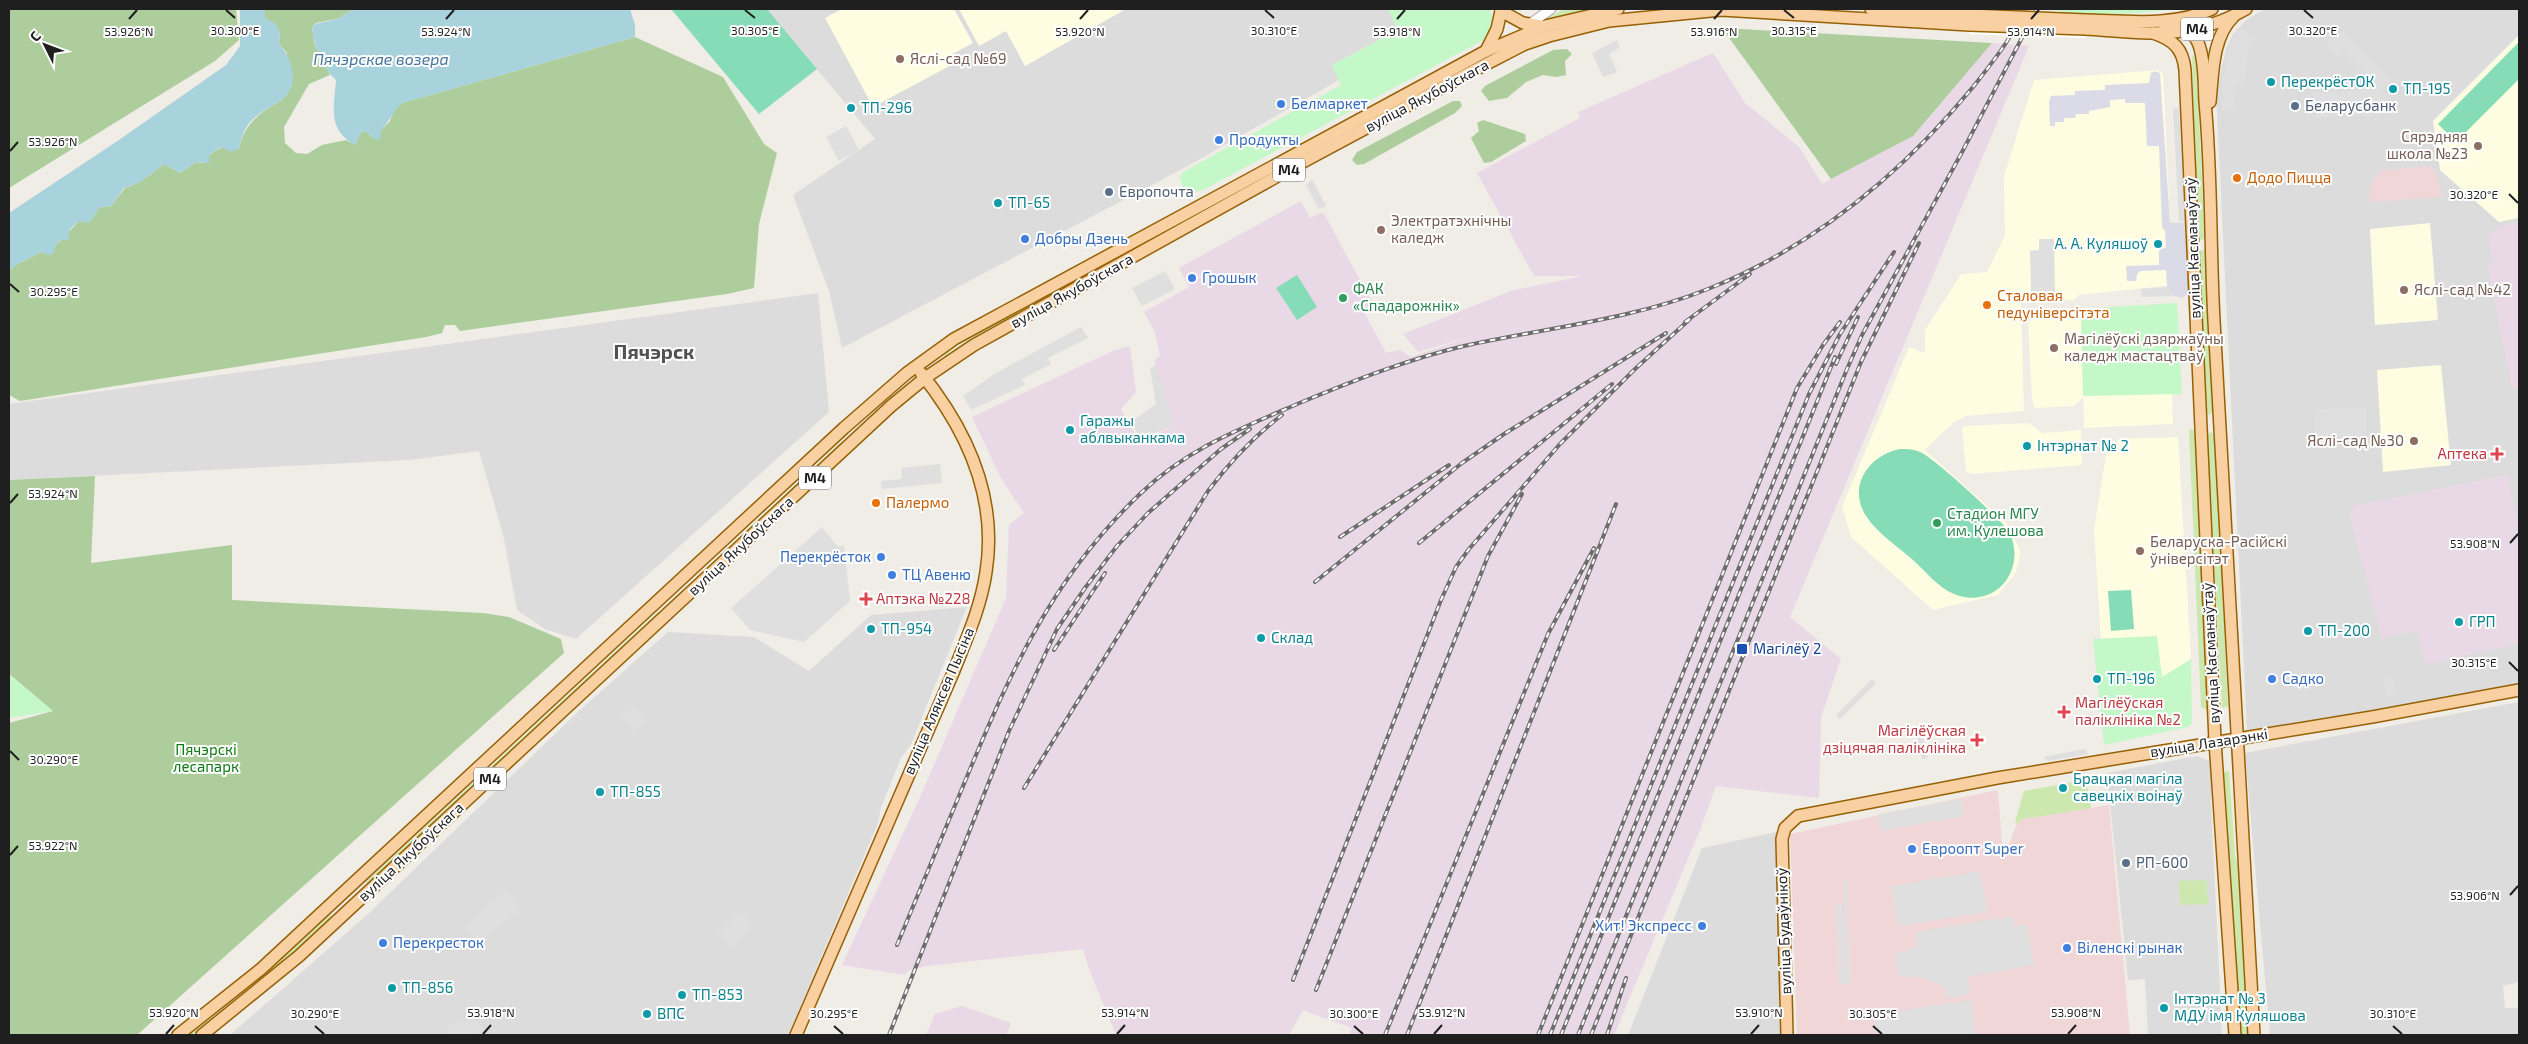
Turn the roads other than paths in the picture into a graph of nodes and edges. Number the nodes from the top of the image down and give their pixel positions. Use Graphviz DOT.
graph roads {
  1 [pos="1551,9"];
  2 [pos="1618,9"];
  3 [pos="1871,9"];
  4 [pos="2212,9"];
  5 [pos="2219,9"];
  6 [pos="1500,10"];
  7 [pos="2242,11"];
  8 [pos="1605,14"];
  9 [pos="1970,20"];
  10 [pos="1529,24"];
  11 [pos="1544,26"];
  12 [pos="2156,26"];
  13 [pos="2191,32"];
  14 [pos="1522,40"];
  15 [pos="1486,51"];
  16 [pos="2201,56"];
  17 [pos="2184,60"];
  18 [pos="2207,124"];
  19 [pos="915,366"];
  20 [pos="925,378"];
  21 [pos="2519,690"];
  22 [pos="2235,738"];
  23 [pos="2215,741"];
  24 [pos="1785,828"];
  25 [pos="178,1035"];
  26 [pos="202,1035"];
  27 [pos="796,1035"];
  28 [pos="1787,1035"];
  29 [pos="2235,1035"];
  30 [pos="2254,1035"];
  1 -- 10 [label="street"];
  2 -- 8 [label="main road, вуліца Якубоўскага / М4"];
  3 -- 9 [label="main road, вуліца Якубоўскага / М4"];
  4 -- 12 [label="main road, М4"];
  5 -- 13 [label="main road"];
  6 -- 10 [label="main road"];
  6 -- 14 [label="main road"];
  6 -- 15 [label="main road"];
  7 -- 13 [label="main road, М4"];
  7 -- 18 [label="main road, вуліца Касманаўтаў"];
  8 -- 9 [label="main road, вуліца Якубоўскага / М4"];
  8 -- 11 [label="main road, вуліца Якубоўскага / М4"];
  8 -- 14 [label="main road, вуліца Якубоўскага / М4"];
  9 -- 12 [label="main road, вуліца Якубоўскага / М4, bridge"];
  10 -- 11 [label="main road"];
  10 -- 14 [label="street"];
  11 -- 14 [label="main road, вуліца Якубоўскага / М4"];
  12 -- 13 [label="main road, М4"];
  12 -- 17 [label="main road"];
  13 -- 16 [label="main road, вуліца Касманаўтаў"];
  13 -- 17 [label="main road, вуліца Касманаўтаў"];
  14 -- 15 [label="main road, вуліца Якубоўскага / М4"];
  14 -- 20 [label="main road, вуліца Якубоўскага / М4"];
  15 -- 19 [label="main road, вуліца Якубоўскага / М4"];
  16 -- 17 [label="main road"];
  16 -- 18 [label="main road, вуліца Касманаўтаў"];
  17 -- 23 [label="main road, вуліца Касманаўтаў"];
  18 -- 22 [label="main road, вуліца Касманаўтаў"];
  19 -- 20 [label="main road, вуліца Аляксея Пысіна"];
  19 -- 25 [label="main road, вуліца Якубоўскага / М4"];
  20 -- 26 [label="main road, вуліца Якубоўскага / М4"];
  20 -- 27 [label="main road, вуліца Аляксея Пысіна"];
  21 -- 22 [label="main road, вуліца Лазарэнкі"];
  22 -- 23 [label="main road, вуліца Лазарэнкі"];
  22 -- 30 [label="main road, вуліца Касманаўтаў"];
  23 -- 24 [label="main road, вуліца Лазарэнкі"];
  23 -- 29 [label="main road, вуліца Касманаўтаў"];
  24 -- 28 [label="main road, вуліца Будаўнікоў"];
}
